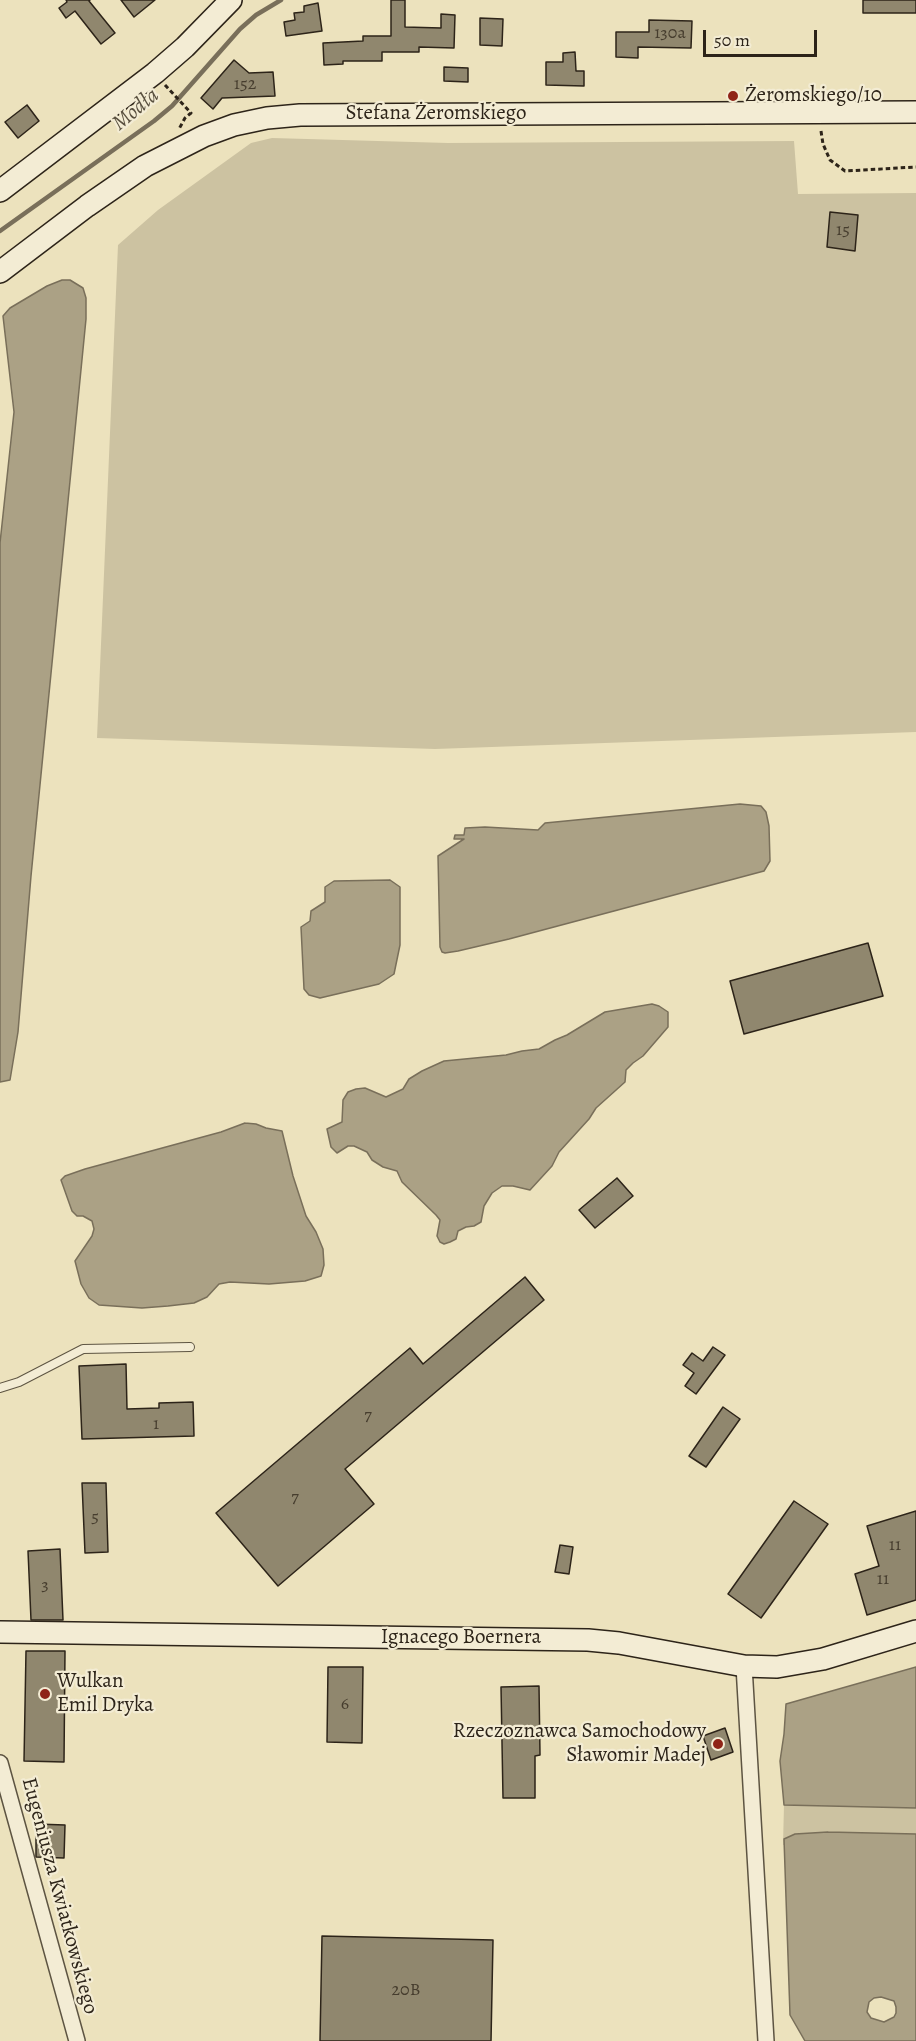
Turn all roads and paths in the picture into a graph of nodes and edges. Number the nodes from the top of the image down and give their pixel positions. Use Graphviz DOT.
graph roads {
  1 [pos="231,0"];
  2 [pos="163,83"];
  3 [pos="185,107"];
  4 [pos="916,112"];
  5 [pos="0,191"];
  6 [pos="0,272"];
  7 [pos="190,1347"];
  8 [pos="0,1388"];
  9 [pos="916,1631"];
  10 [pos="0,1632"];
  11 [pos="744,1666"];
  12 [pos="0,1763"];
  13 [pos="77,2041"];
  14 [pos="766,2041"];
  1 -- 5 [label="street"];
  2 -- 3 [label="path"];
  4 -- 6 [label="street, Stefana Żeromskiego"];
  7 -- 8 [label="lane"];
  9 -- 11 [label="street, Ignacego Boernera"];
  10 -- 11 [label="street, Ignacego Boernera"];
  11 -- 14 [label="street"];
  12 -- 13 [label="street, Eugeniusza Kwiatkowskiego"];
}
